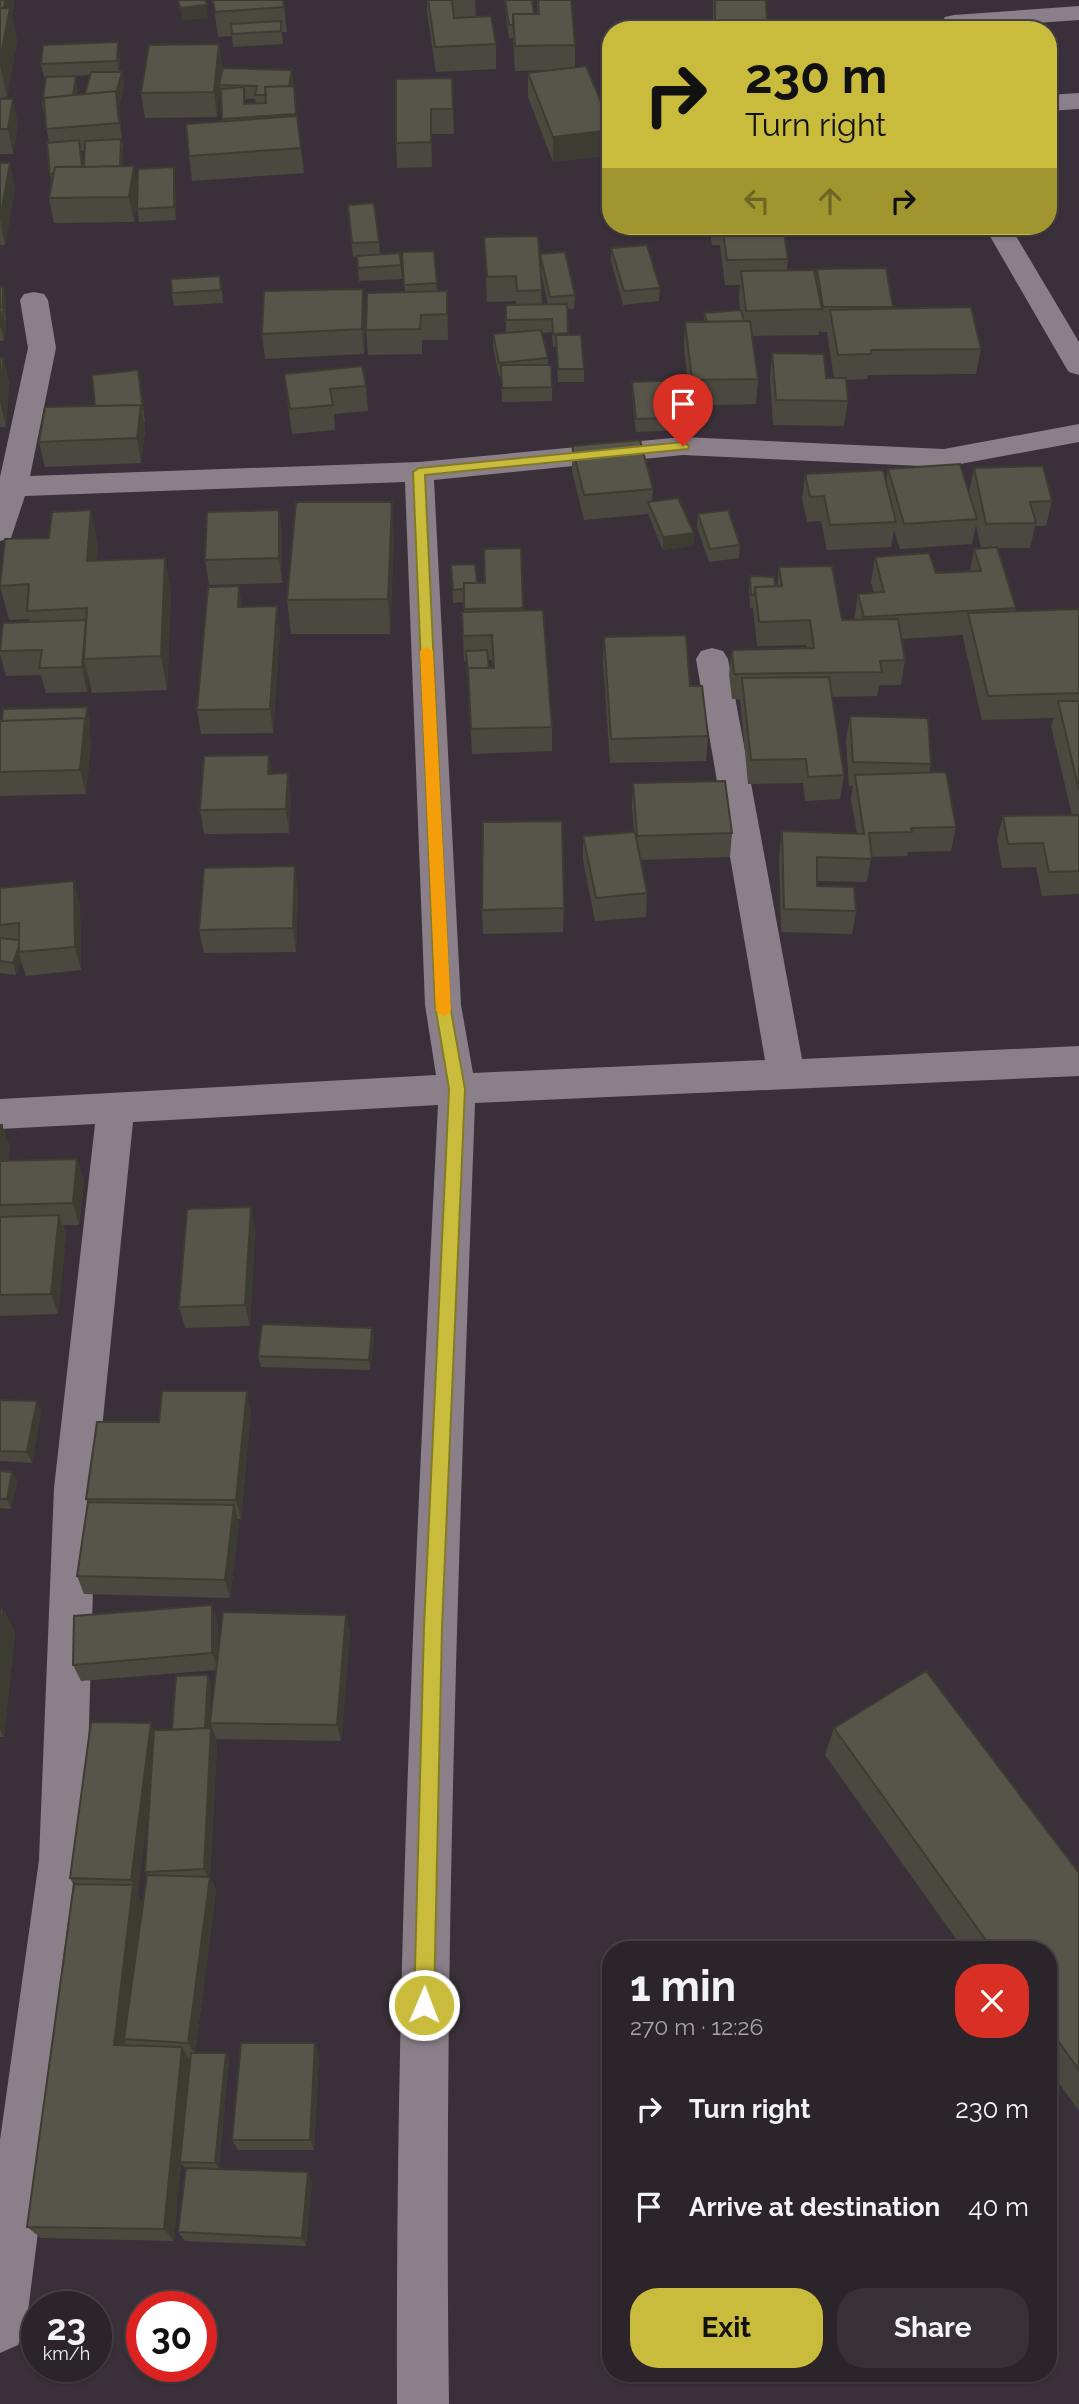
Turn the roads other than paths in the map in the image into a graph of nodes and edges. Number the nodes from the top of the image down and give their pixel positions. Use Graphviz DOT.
graph roads {
  1 [pos="1079,13"];
  2 [pos="951,17"];
  3 [pos="1079,101"];
  4 [pos="1057,102"];
  5 [pos="1002,235"];
  6 [pos="34,300"];
  7 [pos="1079,366"];
  8 [pos="1079,433"];
  9 [pos="419,472"];
  10 [pos="7,487"];
  11 [pos="0,531"];
  12 [pos="712,659"];
  13 [pos="1079,1061"];
  14 [pos="786,1074"];
  15 [pos="457,1089"];
  16 [pos="116,1107"];
  17 [pos="0,1114"];
  18 [pos="0,2327"];
  19 [pos="423,2404"];
  1 -- 2 [label="street"];
  3 -- 4 [label="street"];
  5 -- 7 [label="street"];
  6 -- 10 [label="street"];
  8 -- 9 [label="street"];
  9 -- 10 [label="street"];
  9 -- 15 [label="street"];
  10 -- 11 [label="street"];
  12 -- 14 [label="street"];
  13 -- 14 [label="street"];
  14 -- 15 [label="street"];
  15 -- 16 [label="street"];
  15 -- 19 [label="street"];
  16 -- 17 [label="street"];
  16 -- 18 [label="street"];
}
